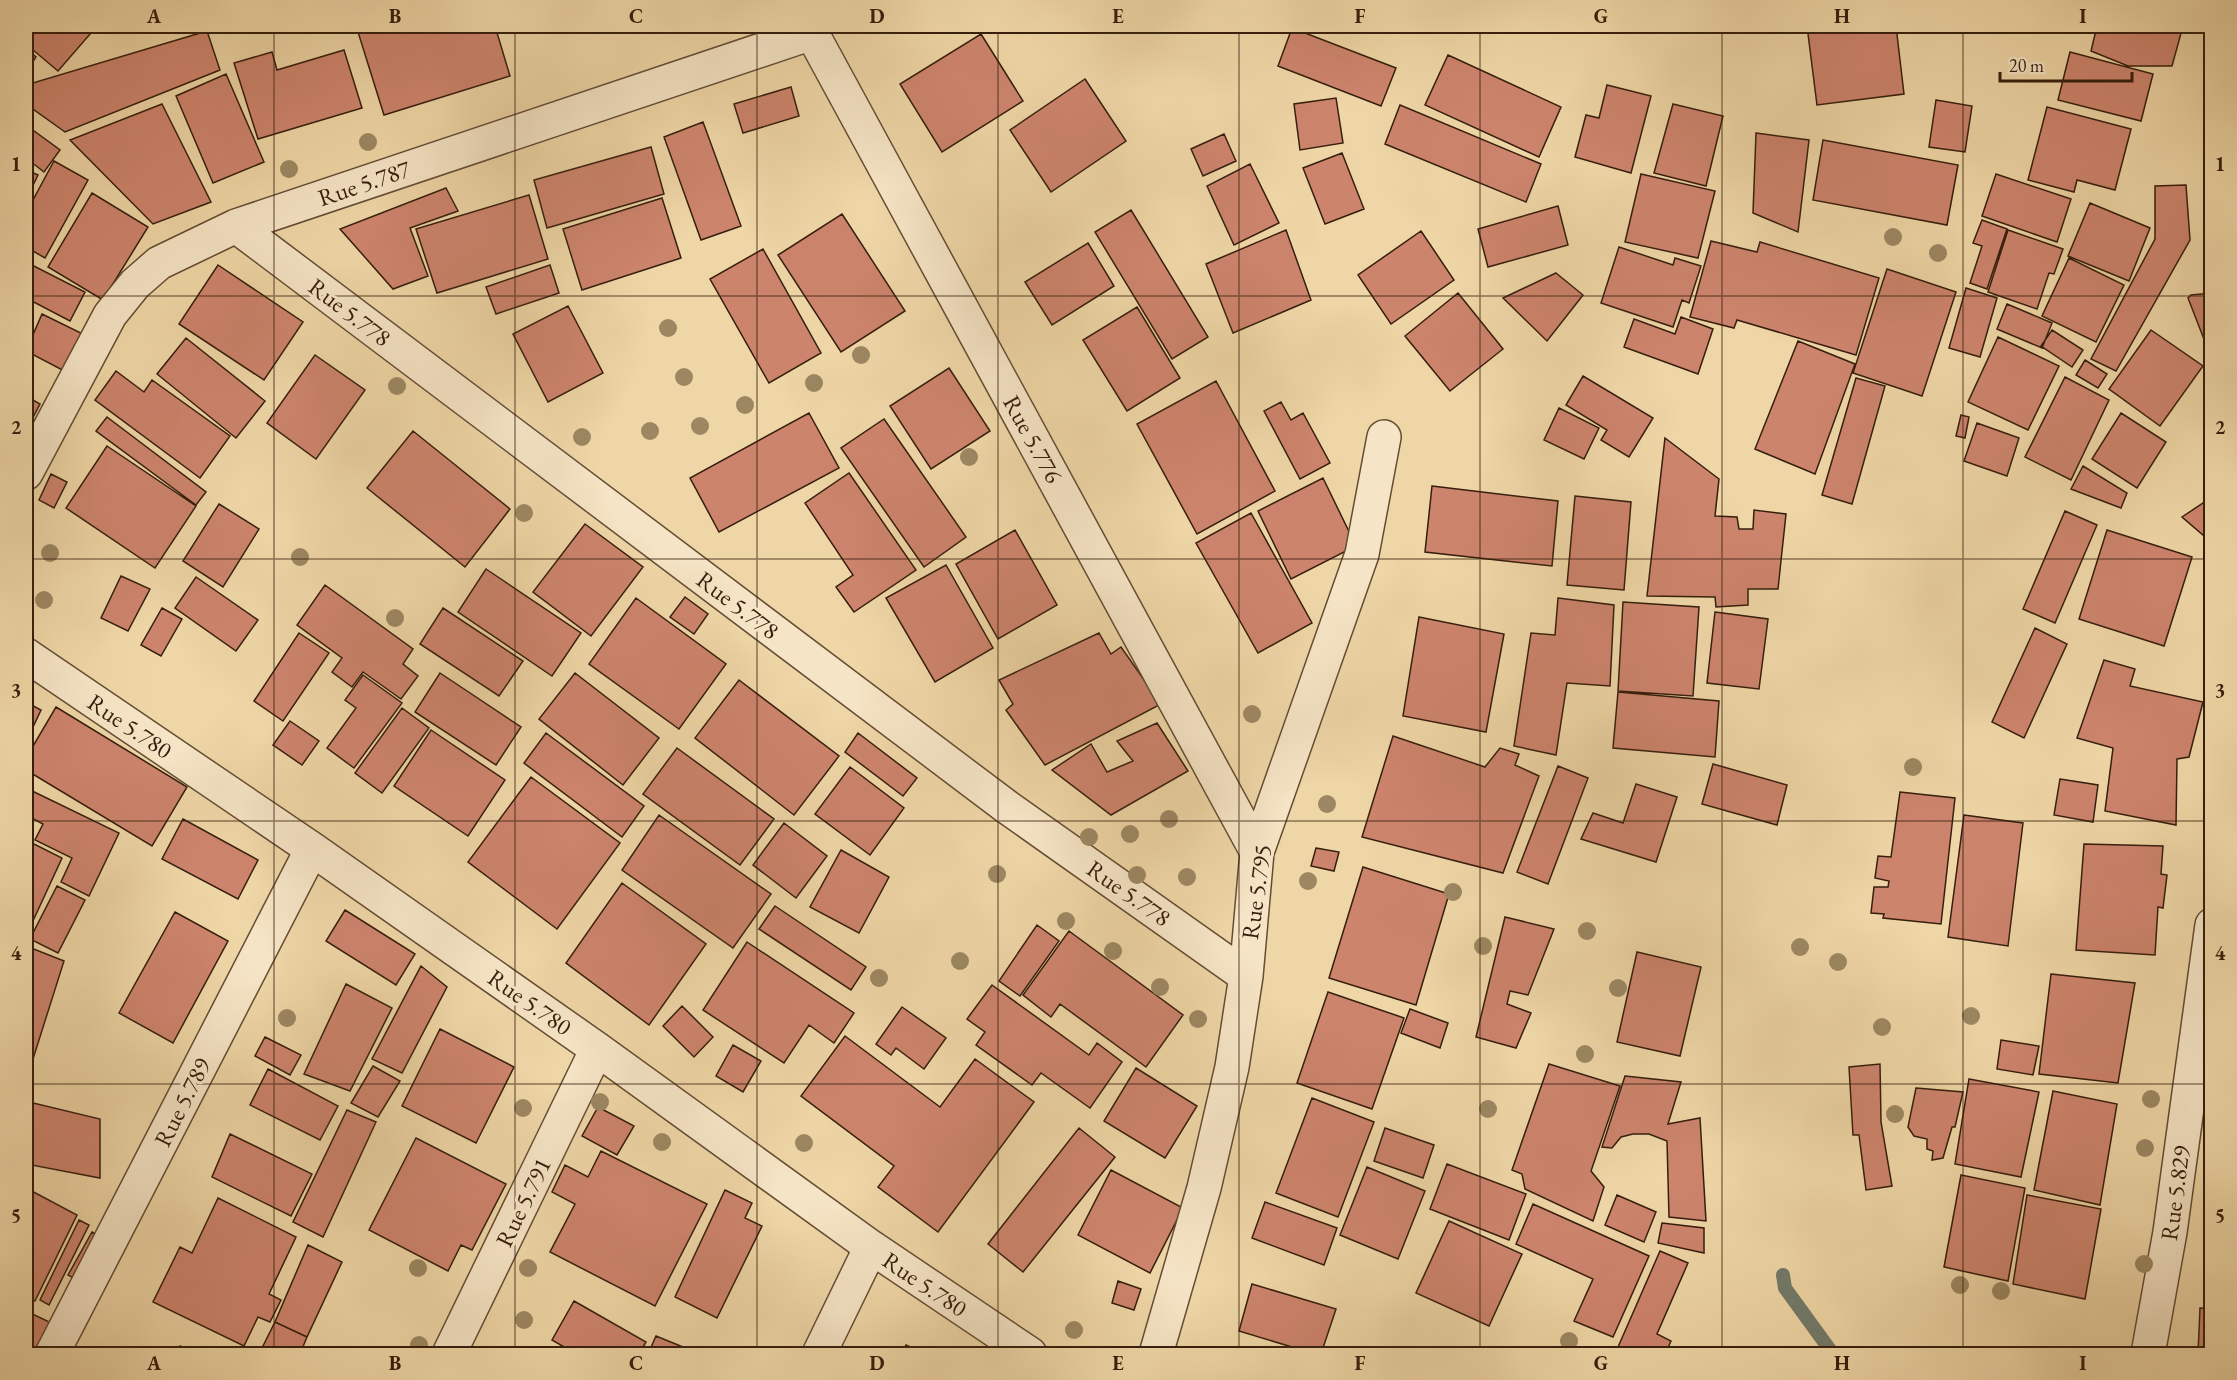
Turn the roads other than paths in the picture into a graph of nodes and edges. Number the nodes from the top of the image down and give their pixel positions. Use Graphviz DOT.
graph roads {
  1 [pos="810,29"];
  2 [pos="236,226"];
  3 [pos="1384,437"];
  4 [pos="26,473"];
  5 [pos="26,655"];
  6 [pos="312,849"];
  7 [pos="1257,852"];
  8 [pos="2211,925"];
  9 [pos="1245,976"];
  10 [pos="597,1049"];
  11 [pos="871,1247"];
  12 [pos="52,1354"];
  13 [pos="449,1354"];
  14 [pos="819,1354"];
  15 [pos="1030,1354"];
  16 [pos="1156,1354"];
  17 [pos="2148,1354"];
  1 -- 2 [label="street, Rue 5.787"];
  1 -- 7 [label="street, Rue 5.776"];
  2 -- 4 [label="street, Rue 5.787"];
  2 -- 9 [label="street, Rue 5.778"];
  3 -- 7 [label="street, Rue 5.795"];
  5 -- 6 [label="street, Rue 5.780"];
  6 -- 10 [label="street, Rue 5.780"];
  6 -- 12 [label="street, Rue 5.789"];
  7 -- 9 [label="street, Rue 5.795"];
  8 -- 17 [label="street, Rue 5.829"];
  9 -- 16 [label="street, Rue 5.795"];
  10 -- 11 [label="street, Rue 5.780"];
  10 -- 13 [label="street, Rue 5.791"];
  11 -- 14 [label="street"];
  11 -- 15 [label="street, Rue 5.780"];
}
